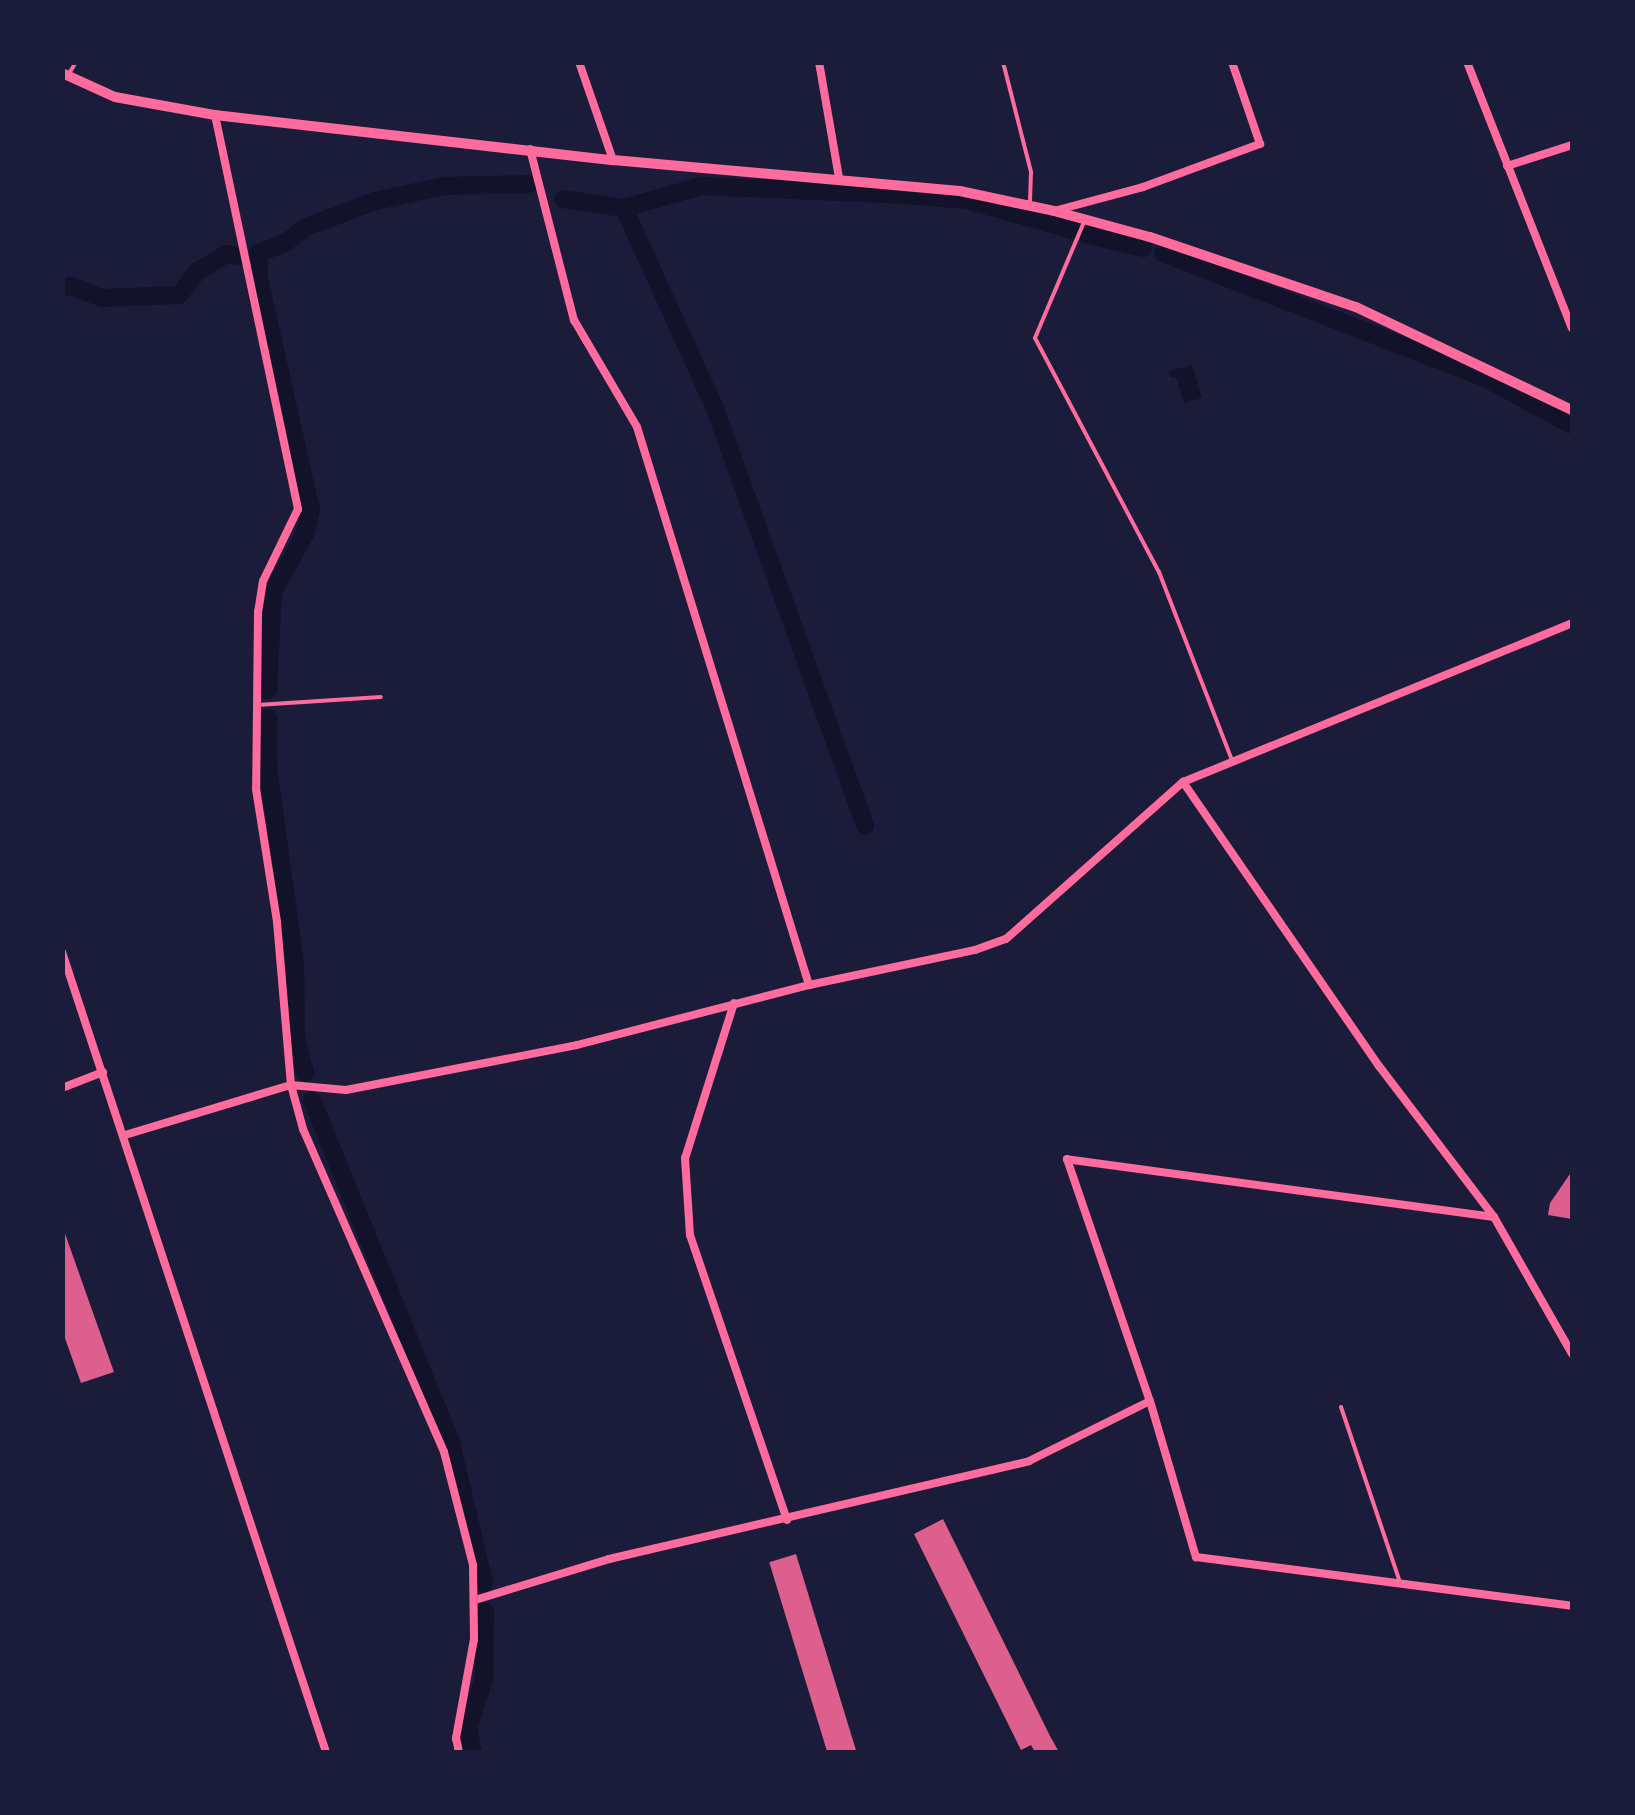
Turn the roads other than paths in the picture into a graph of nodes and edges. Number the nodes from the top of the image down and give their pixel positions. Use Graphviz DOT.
graph roads {
  1 [pos="76,62"];
  2 [pos="579,62"];
  3 [pos="818,62"];
  4 [pos="1003,62"];
  5 [pos="1232,62"];
  6 [pos="1467,62"];
  7 [pos="65,75"];
  8 [pos="214,114"];
  9 [pos="1572,145"];
  10 [pos="530,149"];
  11 [pos="614,160"];
  12 [pos="1506,166"];
  13 [pos="839,178"];
  14 [pos="1030,208"];
  15 [pos="1054,211"];
  16 [pos="1085,219"];
  17 [pos="1572,328"];
  18 [pos="1572,410"];
  19 [pos="1572,623"];
  20 [pos="381,698"];
  21 [pos="257,704"];
  22 [pos="1233,762"];
  23 [pos="1183,782"];
  24 [pos="62,952"];
  25 [pos="809,985"];
  26 [pos="734,1003"];
  27 [pos="103,1072"];
  28 [pos="291,1085"];
  29 [pos="62,1088"];
  30 [pos="125,1136"];
  31 [pos="1494,1217"];
  32 [pos="1572,1354"];
  33 [pos="1150,1401"];
  34 [pos="1341,1407"];
  35 [pos="787,1520"];
  36 [pos="1400,1582"];
  37 [pos="475,1600"];
  38 [pos="1572,1606"];
  39 [pos="326,1752"];
  40 [pos="459,1752"];
  1 -- 7 [label="lane"];
  2 -- 11 [label="street"];
  3 -- 13 [label="street"];
  4 -- 14 [label="lane"];
  5 -- 15 [label="street"];
  6 -- 12 [label="street"];
  7 -- 8 [label="street"];
  8 -- 10 [label="street"];
  8 -- 21 [label="street"];
  9 -- 12 [label="street"];
  10 -- 11 [label="street"];
  10 -- 25 [label="street"];
  11 -- 13 [label="street"];
  12 -- 17 [label="street"];
  13 -- 14 [label="street"];
  14 -- 15 [label="street"];
  15 -- 16 [label="street"];
  16 -- 18 [label="street"];
  16 -- 22 [label="lane"];
  19 -- 22 [label="street"];
  20 -- 21 [label="lane"];
  21 -- 28 [label="street"];
  22 -- 23 [label="street"];
  23 -- 25 [label="street"];
  23 -- 31 [label="street"];
  24 -- 27 [label="street"];
  25 -- 26 [label="street"];
  26 -- 28 [label="street"];
  26 -- 35 [label="street"];
  27 -- 29 [label="street"];
  27 -- 30 [label="street"];
  28 -- 30 [label="street"];
  28 -- 37 [label="street"];
  30 -- 39 [label="street"];
  31 -- 32 [label="street"];
  31 -- 33 [label="street"];
  33 -- 35 [label="street"];
  33 -- 36 [label="street"];
  34 -- 36 [label="lane"];
  35 -- 37 [label="street"];
  36 -- 38 [label="street"];
  37 -- 40 [label="street"];
}
